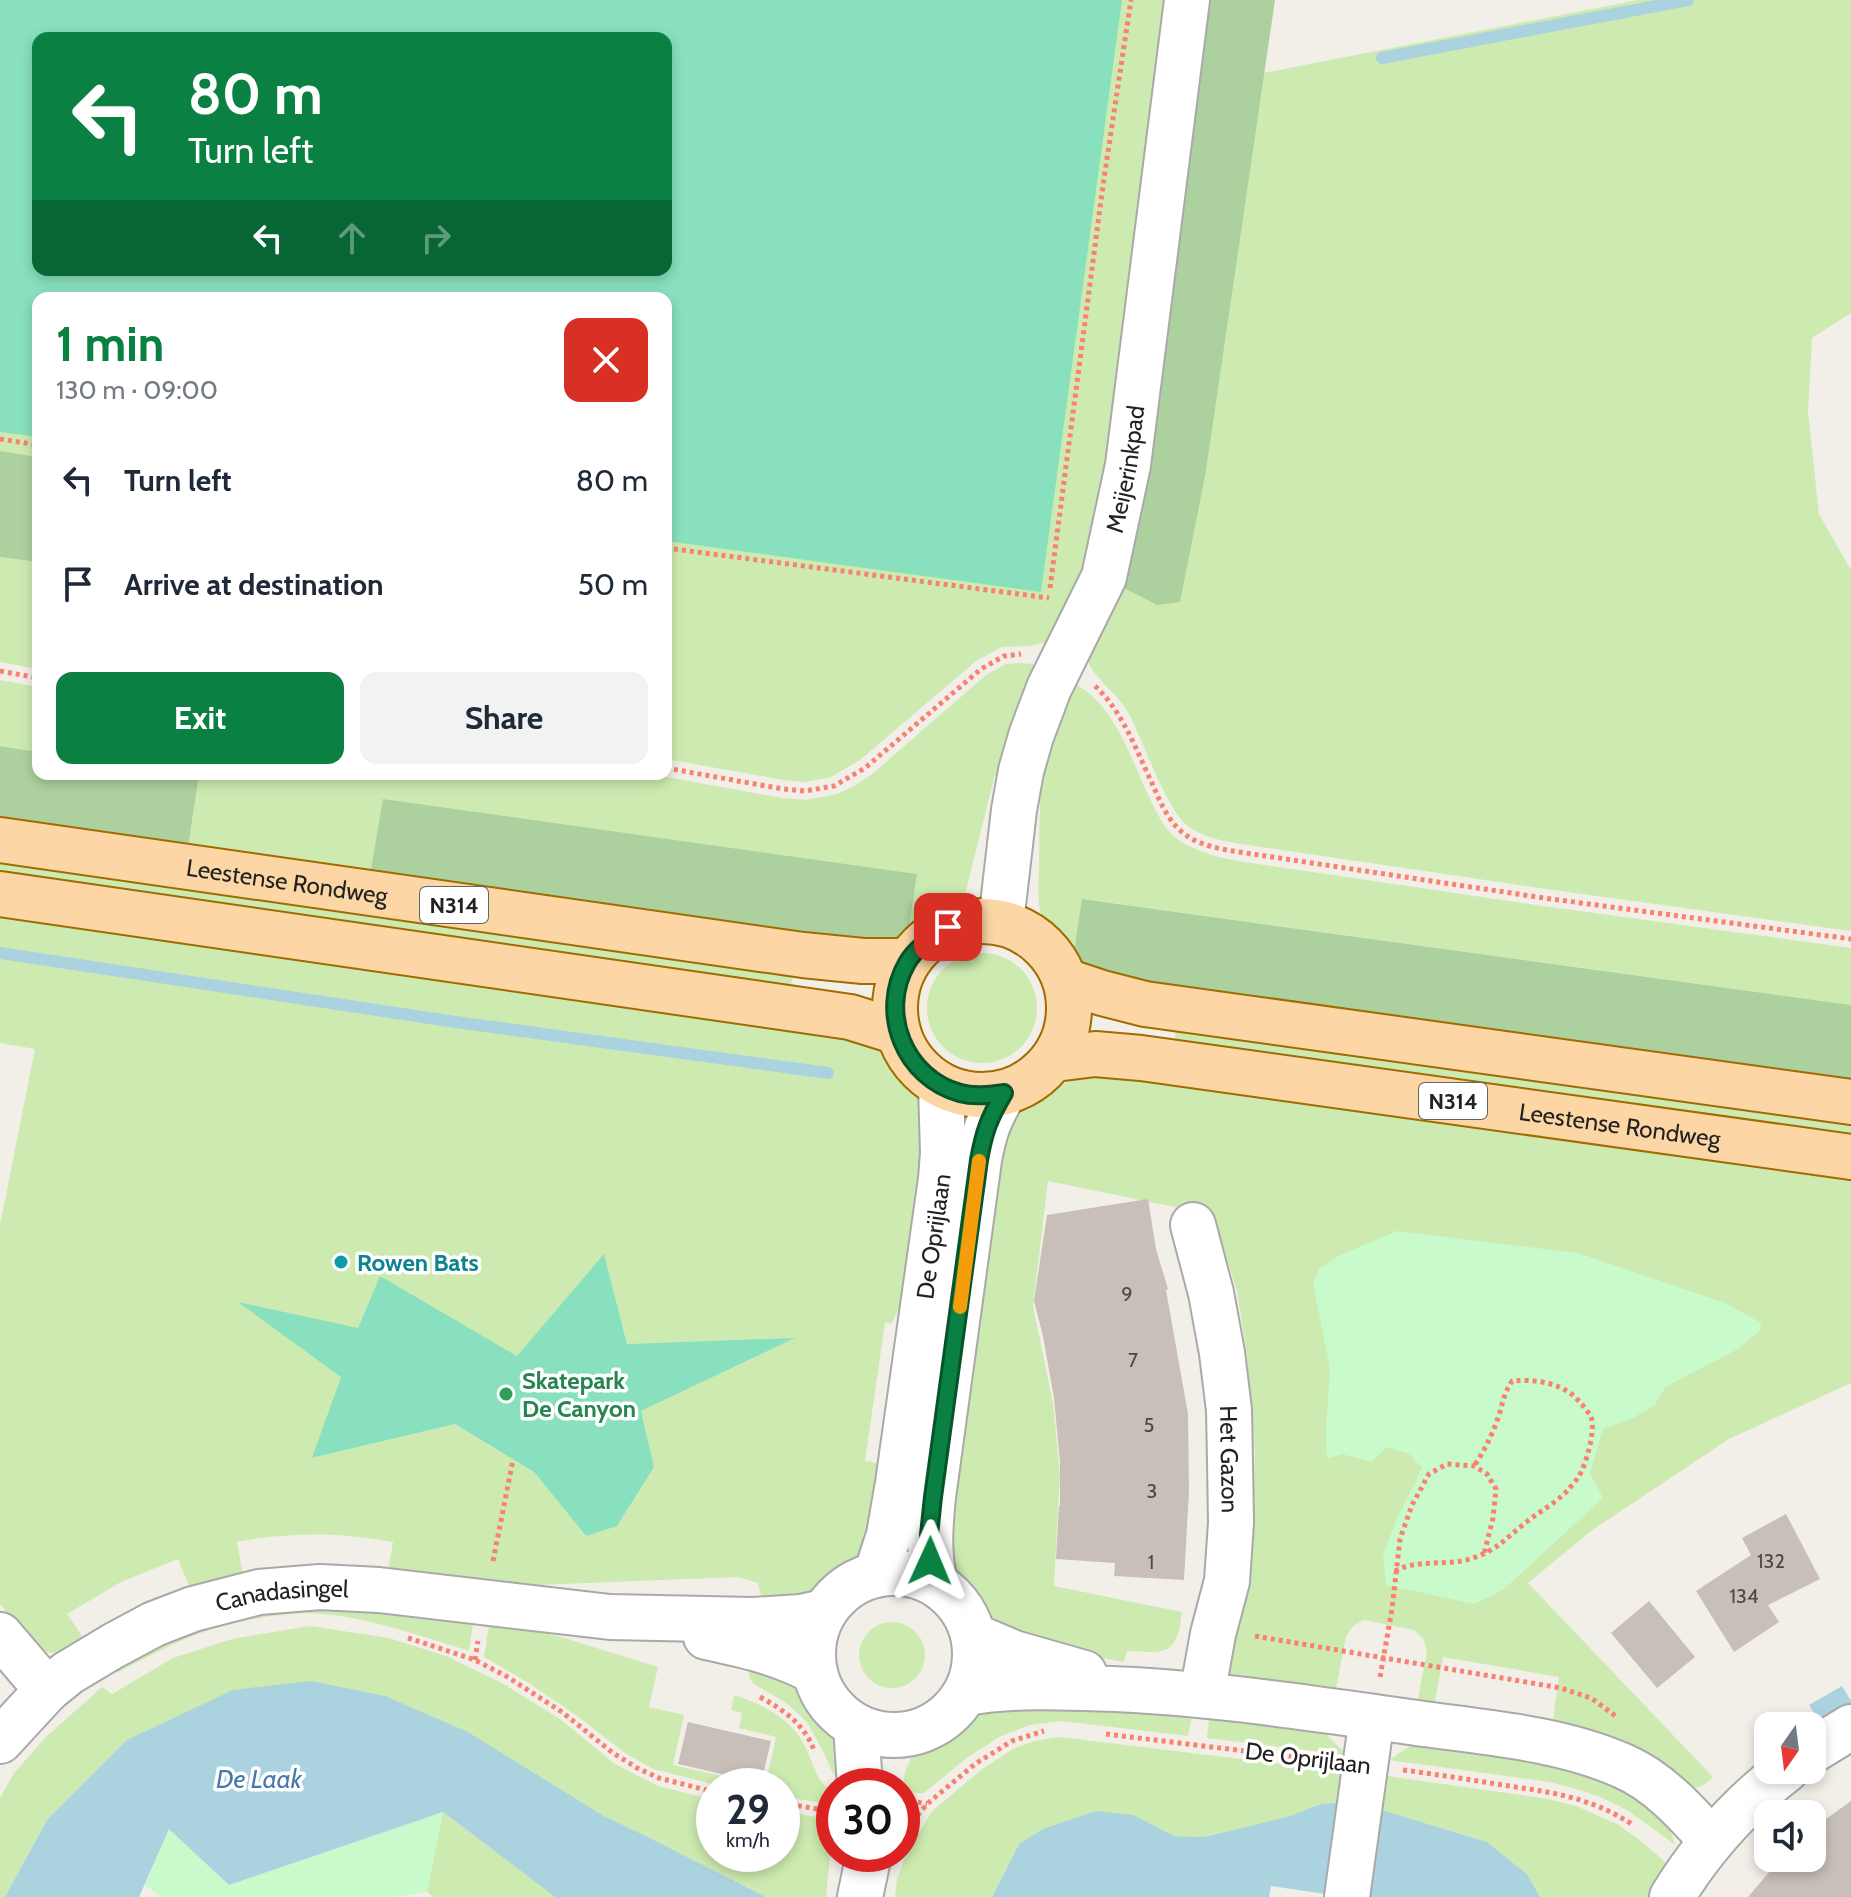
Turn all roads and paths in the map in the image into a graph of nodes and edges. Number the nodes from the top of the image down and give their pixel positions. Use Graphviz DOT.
graph roads {
  1 [pos="1131,0"];
  2 [pos="1187,0"];
  3 [pos="0,439"];
  4 [pos="32,444"];
  5 [pos="672,549"];
  6 [pos="1060,663"];
  7 [pos="0,671"];
  8 [pos="32,677"];
  9 [pos="672,769"];
  10 [pos="0,840"];
  11 [pos="0,894"];
  12 [pos="1001,922"];
  13 [pos="1851,939"];
  14 [pos="908,961"];
  15 [pos="1066,981"];
  16 [pos="898,1032"];
  17 [pos="1055,1059"];
  18 [pos="941,1085"];
  19 [pos="1004,1093"];
  20 [pos="1851,1102"];
  21 [pos="1851,1157"];
  22 [pos="1193,1225"];
  23 [pos="1474,1466"];
  24 [pos="1484,1554"];
  25 [pos="1395,1571"];
  26 [pos="876,1575"];
  27 [pos="935,1583"];
  28 [pos="824,1612"];
  29 [pos="610,1617"];
  30 [pos="0,1635"];
  31 [pos="397,1635"];
  32 [pos="974,1636"];
  33 [pos="815,1672"];
  34 [pos="1145,1689"];
  35 [pos="47,1690"];
  36 [pos="751,1692"];
  37 [pos="966,1693"];
  38 [pos="1202,1695"];
  39 [pos="1372,1717"];
  40 [pos="856,1726"];
  41 [pos="1851,1727"];
  42 [pos="1051,1730"];
  43 [pos="1092,1732"];
  44 [pos="901,1734"];
  45 [pos="0,1741"];
  46 [pos="1826,1742"];
  47 [pos="817,1757"];
  48 [pos="1365,1765"];
  49 [pos="859,1768"];
  50 [pos="890,1768"];
  51 [pos="1769,1784"];
  52 [pos="696,1787"];
  53 [pos="920,1803"];
  54 [pos="927,1804"];
  55 [pos="920,1812"];
  56 [pos="1634,1826"];
  57 [pos="1711,1840"];
  58 [pos="857,1872"];
  59 [pos="864,1872"];
  60 [pos="858,1897"];
  61 [pos="1347,1897"];
  62 [pos="1672,1897"];
  1 -- 5 [label="path"];
  2 -- 6 [label="street, Meijerinkpad"];
  3 -- 4 [label="path"];
  6 -- 9 [label="path"];
  6 -- 12 [label="street, Meijerinkpad"];
  6 -- 13 [label="path"];
  7 -- 8 [label="path"];
  10 -- 14 [label="main road, Leestense Rondweg / N314"];
  11 -- 16 [label="main road, N314"];
  12 -- 14 [label="main road"];
  12 -- 15 [label="main road"];
  14 -- 16 [label="main road"];
  15 -- 17 [label="main road"];
  15 -- 20 [label="main road, N314"];
  16 -- 18 [label="main road"];
  17 -- 19 [label="main road"];
  17 -- 21 [label="main road, Leestense Rondweg / N314"];
  18 -- 19 [label="main road"];
  18 -- 26 [label="street, De Oprijlaan"];
  19 -- 27 [label="street, De Oprijlaan"];
  22 -- 38 [label="street, Het Gazon"];
  23 -- 24 [label="path"];
  23 -- 24 [label="path"];
  23 -- 25 [label="path"];
  24 -- 25 [label="path"];
  25 -- 39 [label="path"];
  26 -- 27 [label="street"];
  26 -- 28 [label="street"];
  27 -- 32 [label="street"];
  28 -- 29 [label="street, Canadasingel"];
  28 -- 33 [label="street"];
  29 -- 33 [label="street, Canadasingel"];
  29 -- 35 [label="street, Canadasingel"];
  30 -- 35 [label="street"];
  31 -- 52 [label="path"];
  32 -- 34 [label="street, De Oprijlaan"];
  32 -- 37 [label="street"];
  33 -- 40 [label="street"];
  34 -- 37 [label="street, De Oprijlaan"];
  34 -- 38 [label="street, De Oprijlaan"];
  35 -- 45 [label="street, Canadasingel"];
  36 -- 47 [label="path"];
  37 -- 44 [label="street"];
  38 -- 39 [label="street, De Oprijlaan"];
  39 -- 48 [label="street"];
  39 -- 57 [label="street, De Oprijlaan"];
  40 -- 44 [label="street"];
  40 -- 49 [label="street"];
  41 -- 46 [label="street"];
  42 -- 54 [label="path"];
  43 -- 48 [label="path, De Oprijlaan"];
  44 -- 50 [label="street"];
  48 -- 56 [label="path, De Oprijlaan"];
  48 -- 61 [label="street"];
  51 -- 57 [label="street"];
  53 -- 54 [label="path"];
  54 -- 55 [label="path"];
  57 -- 62 [label="street"];
  58 -- 60 [label="street"];
  59 -- 60 [label="street"];
}
